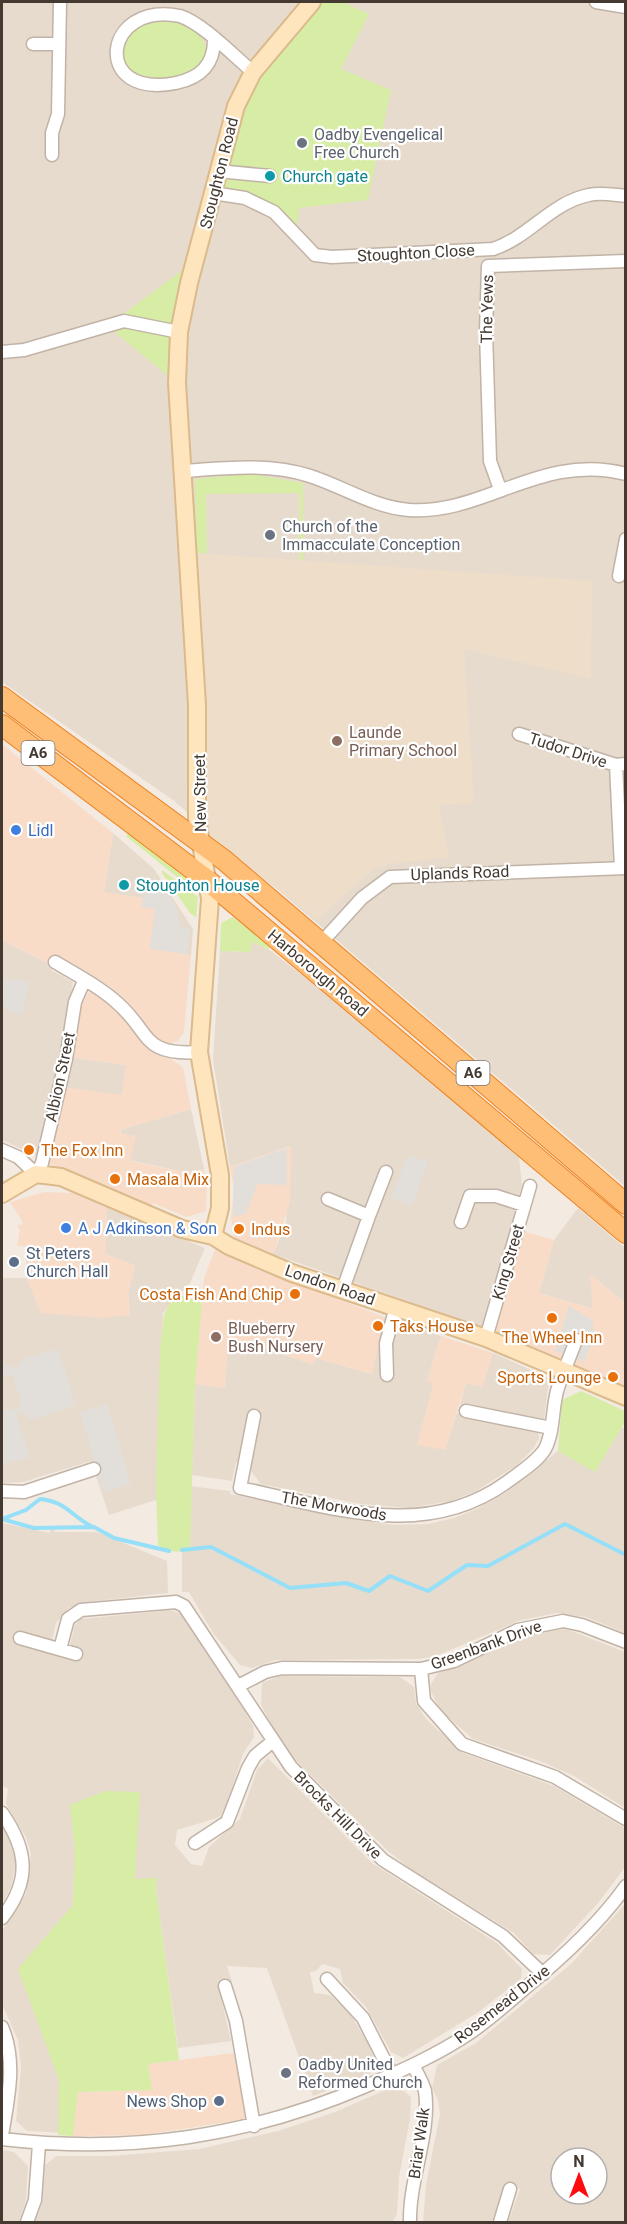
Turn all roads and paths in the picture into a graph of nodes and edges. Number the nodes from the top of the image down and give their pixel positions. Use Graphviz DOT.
graph roads {
  1 [pos="57,2"];
  2 [pos="312,2"];
  3 [pos="596,2"];
  4 [pos="626,7"];
  5 [pos="214,40"];
  6 [pos="33,44"];
  7 [pos="58,44"];
  8 [pos="253,72"];
  9 [pos="52,155"];
  10 [pos="218,171"];
  11 [pos="270,176"];
  12 [pos="213,193"];
  13 [pos="626,196"];
  14 [pos="626,261"];
  15 [pos="179,332"];
  16 [pos="2,352"];
  17 [pos="177,383"];
  18 [pos="184,471"];
  19 [pos="626,474"];
  20 [pos="500,489"];
  21 [pos="626,539"];
  22 [pos="619,576"];
  23 [pos="2,698"];
  24 [pos="2,725"];
  25 [pos="519,734"];
  26 [pos="621,765"];
  27 [pos="83,794"];
  28 [pos="204,861"];
  29 [pos="623,868"];
  30 [pos="304,947"];
  31 [pos="55,962"];
  32 [pos="84,981"];
  33 [pos="199,1052"];
  34 [pos="426,1063"];
  35 [pos="2,1150"];
  36 [pos="386,1172"];
  37 [pos="36,1174"];
  38 [pos="530,1186"];
  39 [pos="2,1194"];
  40 [pos="328,1199"];
  41 [pos="626,1204"];
  42 [pos="524,1205"];
  43 [pos="369,1216"];
  44 [pos="461,1222"];
  45 [pos="626,1233"];
  46 [pos="213,1236"];
  47 [pos="344,1290"];
  48 [pos="396,1307"];
  49 [pos="486,1338"];
  50 [pos="576,1340"];
  51 [pos="565,1370"];
  52 [pos="387,1375"];
  53 [pos="626,1397"];
  54 [pos="466,1411"];
  55 [pos="254,1416"];
  56 [pos="551,1428"];
  57 [pos="94,1469"];
  58 [pos="2,1491"];
  59 [pos="20,1638"];
  60 [pos="626,1642"];
  61 [pos="60,1649"];
  62 [pos="76,1654"];
  63 [pos="421,1669"];
  64 [pos="238,1686"];
  65 [pos="273,1741"];
  66 [pos="2,1813"];
  67 [pos="626,1819"];
  68 [pos="195,1843"];
  69 [pos="626,1886"];
  70 [pos="2,1918"];
  71 [pos="543,1974"];
  72 [pos="327,1979"];
  73 [pos="225,1986"];
  74 [pos="2,2027"];
  75 [pos="413,2066"];
  76 [pos="392,2075"];
  77 [pos="254,2126"];
  78 [pos="2,2137"];
  79 [pos="39,2144"];
  80 [pos="510,2188"];
  81 [pos="27,2223"];
  82 [pos="410,2223"];
  83 [pos="500,2223"];
  1 -- 7 [label="street"];
  2 -- 8 [label="main road, Stoughton Road"];
  3 -- 4 [label="street"];
  5 -- 5 [label="street"];
  5 -- 8 [label="street"];
  6 -- 7 [label="street"];
  7 -- 9 [label="street"];
  8 -- 10 [label="main road, Stoughton Road"];
  10 -- 11 [label="street"];
  10 -- 12 [label="main road, Stoughton Road"];
  12 -- 13 [label="street, Stoughton Close"];
  12 -- 15 [label="main road, Stoughton Road"];
  14 -- 20 [label="street, The Yews"];
  15 -- 16 [label="street"];
  15 -- 17 [label="main road, Stoughton Road"];
  17 -- 18 [label="main road, New Street"];
  18 -- 20 [label="street"];
  18 -- 28 [label="main road, New Street"];
  19 -- 20 [label="street"];
  21 -- 22 [label="street"];
  23 -- 27 [label="highway"];
  23 -- 28 [label="highway, A6"];
  24 -- 27 [label="highway, A6"];
  25 -- 26 [label="street, Tudor Drive"];
  26 -- 29 [label="street, Tudor Drive"];
  27 -- 28 [label="highway, A6"];
  28 -- 30 [label="highway, A6"];
  28 -- 33 [label="main road, New Street"];
  29 -- 30 [label="street, Uplands Road"];
  30 -- 34 [label="highway, Harborough Road / A6"];
  30 -- 34 [label="highway, A6"];
  30 -- 41 [label="highway, Harborough Road / A6"];
  31 -- 32 [label="street"];
  32 -- 33 [label="street"];
  32 -- 37 [label="street, Albion Street"];
  33 -- 46 [label="main road, New Street"];
  34 -- 45 [label="highway, Harborough Road / A6"];
  35 -- 37 [label="street"];
  36 -- 43 [label="street"];
  37 -- 39 [label="main road"];
  37 -- 46 [label="main road, London Road"];
  38 -- 42 [label="street, King Street"];
  40 -- 43 [label="street"];
  42 -- 44 [label="street"];
  42 -- 49 [label="street, King Street"];
  43 -- 47 [label="street"];
  46 -- 47 [label="main road, London Road"];
  47 -- 48 [label="main road, London Road"];
  48 -- 49 [label="main road, London Road"];
  48 -- 52 [label="street"];
  49 -- 51 [label="main road, London Road"];
  50 -- 51 [label="street, The Morwoods"];
  51 -- 53 [label="main road, London Road"];
  51 -- 56 [label="street, The Morwoods"];
  54 -- 56 [label="street"];
  55 -- 56 [label="street, The Morwoods"];
  57 -- 58 [label="street"];
  59 -- 61 [label="street"];
  60 -- 63 [label="street, Greenbank Drive"];
  61 -- 62 [label="street"];
  61 -- 64 [label="street, Brocks Hill Drive"];
  63 -- 64 [label="street, Greenbank Drive"];
  63 -- 67 [label="street"];
  64 -- 65 [label="street, Brocks Hill Drive"];
  65 -- 68 [label="street"];
  65 -- 71 [label="street, Brocks Hill Drive"];
  66 -- 70 [label="street"];
  69 -- 71 [label="street, Rosemead Drive"];
  71 -- 75 [label="street, Rosemead Drive"];
  72 -- 76 [label="street"];
  73 -- 77 [label="street"];
  74 -- 78 [label="street"];
  75 -- 76 [label="street, Rosemead Drive"];
  75 -- 82 [label="street, Briar Walk"];
  76 -- 77 [label="street, Rosemead Drive"];
  77 -- 79 [label="street, Rosemead Drive"];
  78 -- 79 [label="street, Rosemead Drive"];
  79 -- 81 [label="street"];
  80 -- 83 [label="street"];
}
